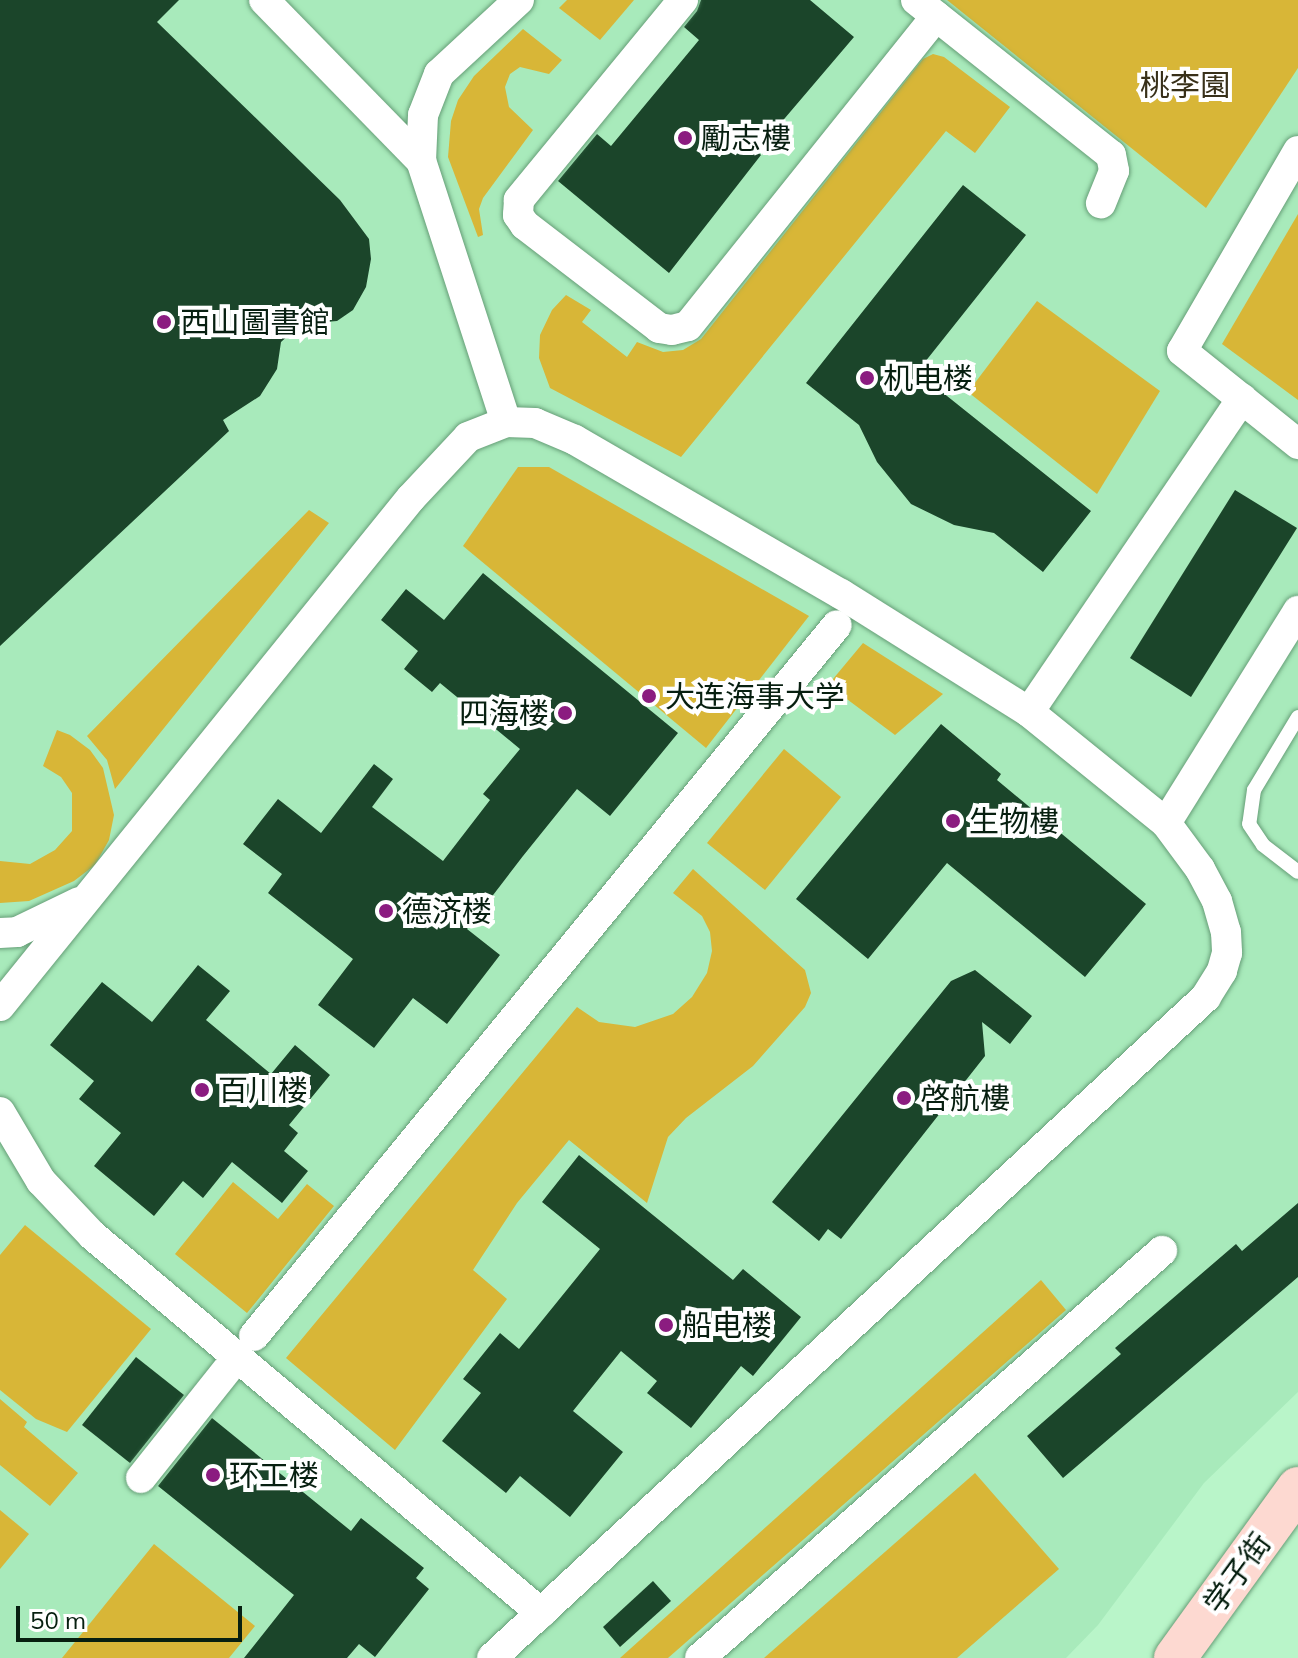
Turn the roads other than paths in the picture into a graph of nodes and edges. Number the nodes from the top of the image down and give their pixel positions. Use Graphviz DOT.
graph roads {
  1 [pos="264,0"];
  2 [pos="519,0"];
  3 [pos="683,0"];
  4 [pos="926,8"];
  5 [pos="1298,151"];
  6 [pos="421,161"];
  7 [pos="1101,203"];
  8 [pos="1242,399"];
  9 [pos="506,422"];
  10 [pos="1298,444"];
  11 [pos="1298,611"];
  12 [pos="837,625"];
  13 [pos="1029,712"];
  14 [pos="1298,717"];
  15 [pos="1166,823"];
  16 [pos="1298,872"];
  17 [pos="90,897"];
  18 [pos="0,933"];
  19 [pos="0,1006"];
  20 [pos="0,1112"];
  21 [pos="1162,1251"];
  22 [pos="254,1336"];
  23 [pos="227,1370"];
  24 [pos="141,1478"];
  25 [pos="1298,1488"];
  26 [pos="1298,1537"];
  27 [pos="541,1613"];
  28 [pos="492,1658"];
  29 [pos="700,1658"];
  30 [pos="1175,1658"];
  31 [pos="1210,1658"];
  1 -- 6 [label="street"];
  2 -- 6 [label="street"];
  3 -- 4 [label="street"];
  4 -- 7 [label="street"];
  5 -- 8 [label="street"];
  6 -- 9 [label="street"];
  8 -- 10 [label="street"];
  8 -- 13 [label="street"];
  9 -- 13 [label="street"];
  9 -- 17 [label="street"];
  11 -- 15 [label="street"];
  12 -- 22 [label="street"];
  13 -- 15 [label="street"];
  14 -- 16 [label="lane"];
  15 -- 27 [label="street"];
  17 -- 18 [label="street"];
  17 -- 19 [label="street"];
  20 -- 27 [label="street"];
  21 -- 29 [label="street"];
  23 -- 24 [label="street"];
  25 -- 30 [label="main road, 学子街"];
  26 -- 31 [label="main road, 学子街"];
  27 -- 28 [label="street"];
}
